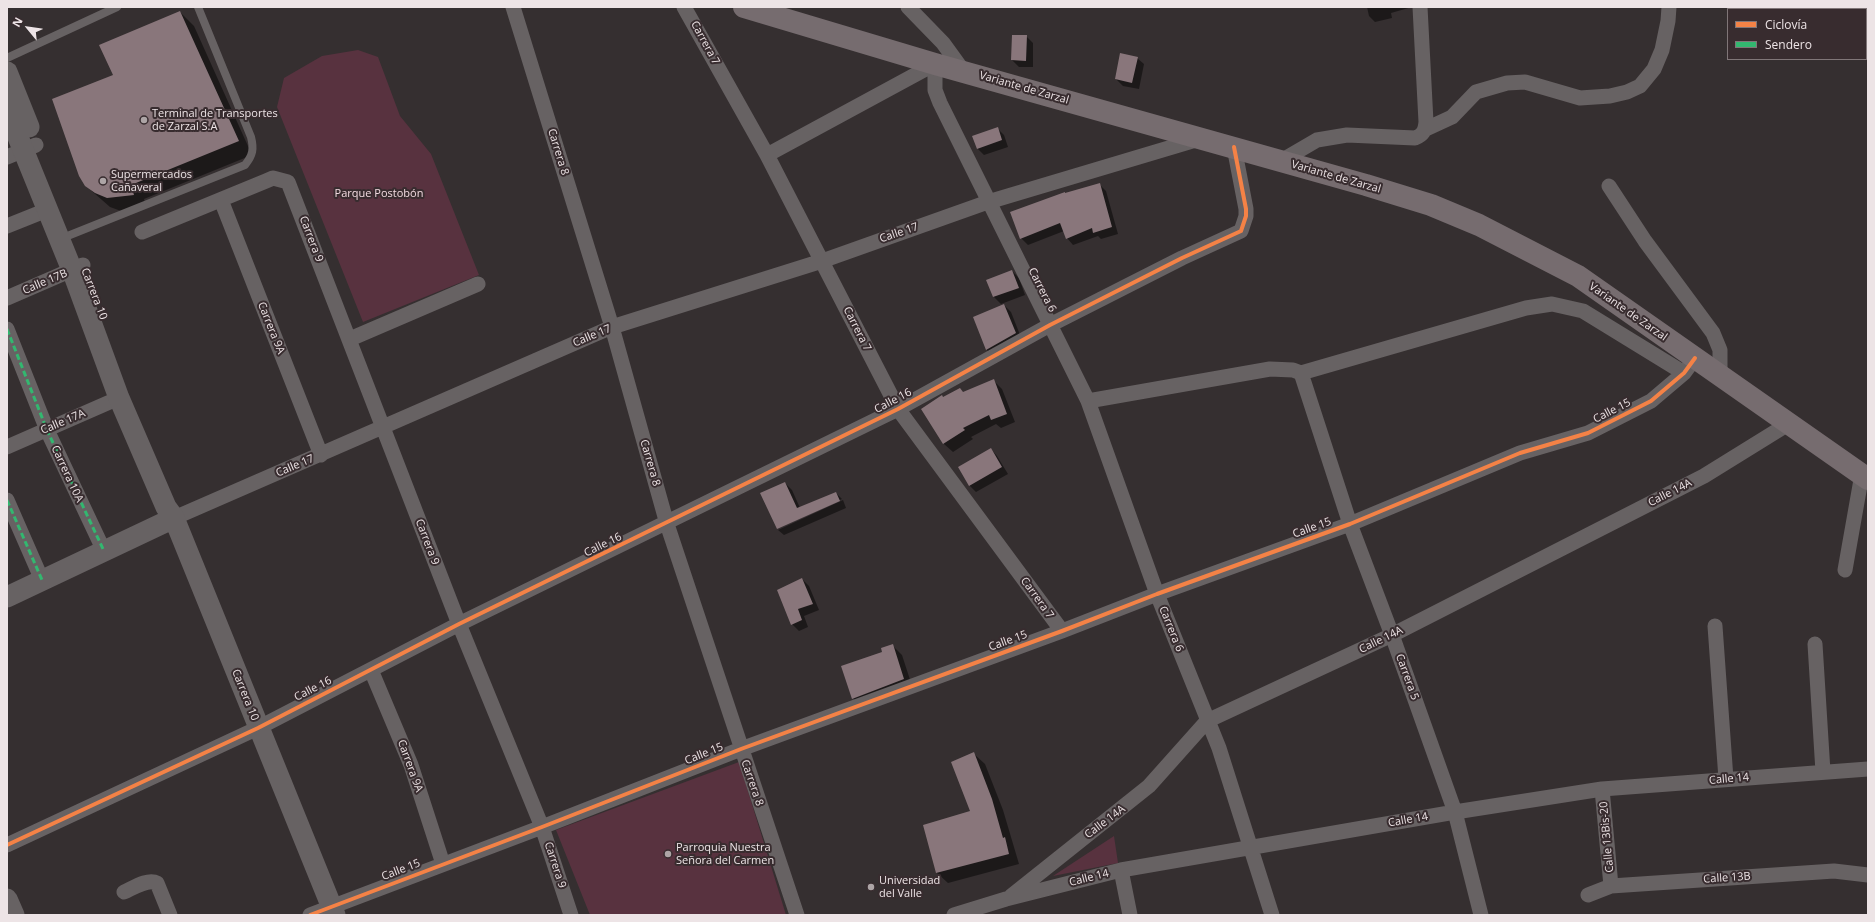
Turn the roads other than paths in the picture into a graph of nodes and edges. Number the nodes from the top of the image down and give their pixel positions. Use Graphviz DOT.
graph roads {
  1 [pos="117,7"];
  2 [pos="198,7"];
  3 [pos="513,7"];
  4 [pos="684,7"];
  5 [pos="744,7"];
  6 [pos="908,7"];
  7 [pos="1420,7"];
  8 [pos="1669,7"];
  9 [pos="773,11"];
  10 [pos="7,58"];
  11 [pos="935,64"];
  12 [pos="7,72"];
  13 [pos="964,72"];
  14 [pos="7,110"];
  15 [pos="1426,129"];
  16 [pos="1200,138"];
  17 [pos="1234,147"];
  18 [pos="22,151"];
  19 [pos="767,155"];
  20 [pos="1281,161"];
  21 [pos="1609,186"];
  22 [pos="221,200"];
  23 [pos="988,202"];
  24 [pos="47,210"];
  25 [pos="7,226"];
  26 [pos="142,232"];
  27 [pos="65,237"];
  28 [pos="822,260"];
  29 [pos="78,268"];
  30 [pos="478,284"];
  31 [pos="7,298"];
  32 [pos="1050,325"];
  33 [pos="612,327"];
  34 [pos="7,329"];
  35 [pos="350,339"];
  36 [pos="1689,366"];
  37 [pos="1301,373"];
  38 [pos="1720,376"];
  39 [pos="120,398"];
  40 [pos="1088,401"];
  41 [pos="898,409"];
  42 [pos="1788,424"];
  43 [pos="383,428"];
  44 [pos="47,430"];
  45 [pos="7,447"];
  46 [pos="321,455"];
  47 [pos="1865,476"];
  48 [pos="7,500"];
  49 [pos="174,518"];
  50 [pos="667,524"];
  51 [pos="1350,524"];
  52 [pos="104,551"];
  53 [pos="1845,570"];
  54 [pos="42,580"];
  55 [pos="1157,594"];
  56 [pos="7,597"];
  57 [pos="459,624"];
  58 [pos="1715,626"];
  59 [pos="1062,631"];
  60 [pos="1392,635"];
  61 [pos="1815,644"];
  62 [pos="371,670"];
  63 [pos="1208,721"];
  64 [pos="258,728"];
  65 [pos="741,749"];
  66 [pos="1868,769"];
  67 [pos="1823,772"];
  68 [pos="1726,779"];
  69 [pos="1602,789"];
  70 [pos="1455,812"];
  71 [pos="542,827"];
  72 [pos="7,845"];
  73 [pos="1250,848"];
  74 [pos="443,864"];
  75 [pos="1121,870"];
  76 [pos="1867,876"];
  77 [pos="1611,886"];
  78 [pos="124,892"];
  79 [pos="1588,895"];
  80 [pos="7,899"];
  81 [pos="1006,899"];
  82 [pos="333,911"];
  83 [pos="14,915"];
  84 [pos="170,915"];
  85 [pos="310,915"];
  86 [pos="571,915"];
  87 [pos="797,915"];
  88 [pos="954,915"];
  89 [pos="1130,915"];
  90 [pos="1272,915"];
  91 [pos="1481,915"];
  1 -- 10 [label="lane"];
  2 -- 27 [label="lane"];
  3 -- 33 [label="street, Carrera 8"];
  4 -- 19 [label="street, Carrera 7"];
  5 -- 9 [label="main road, Variante de Zarzal"];
  6 -- 13 [label="street"];
  7 -- 15 [label="street"];
  8 -- 15 [label="street"];
  9 -- 11 [label="main road, Variante de Zarzal"];
  11 -- 13 [label="main road, Variante de Zarzal"];
  11 -- 19 [label="street"];
  11 -- 23 [label="street, Carrera 6"];
  12 -- 18 [label="street, Carrera 10"];
  13 -- 16 [label="main road, Variante de Zarzal"];
  14 -- 18 [label="street, Carrera 10"];
  15 -- 20 [label="street"];
  16 -- 17 [label="main road, Variante de Zarzal"];
  16 -- 23 [label="street, Calle 17"];
  17 -- 20 [label="main road, Variante de Zarzal"];
  17 -- 32 [label="street, Calle 16"];
  18 -- 24 [label="street, Carrera 10"];
  18 -- 27 [label="street, Carrera 10"];
  19 -- 28 [label="street, Carrera 7"];
  20 -- 36 [label="main road, Variante de Zarzal"];
  21 -- 38 [label="street"];
  22 -- 26 [label="street"];
  22 -- 35 [label="street, Carrera 9"];
  22 -- 46 [label="street, Carrera 9A"];
  23 -- 28 [label="street, Calle 17"];
  23 -- 32 [label="street, Carrera 6"];
  24 -- 25 [label="street"];
  24 -- 27 [label="street, Carrera 10"];
  27 -- 29 [label="street, Carrera 10"];
  28 -- 33 [label="street, Calle 17"];
  28 -- 41 [label="street, Carrera 7"];
  29 -- 31 [label="street, Calle 17B"];
  29 -- 39 [label="street, Carrera 10"];
  29 -- 49 [label="street, Carrera 10"];
  30 -- 35 [label="street"];
  32 -- 40 [label="street, Carrera 6"];
  32 -- 41 [label="street, Calle 16"];
  33 -- 43 [label="street, Calle 17"];
  33 -- 50 [label="street, Carrera 8"];
  34 -- 44 [label="street, Carrera 10A"];
  35 -- 43 [label="street, Carrera 9"];
  36 -- 37 [label="street"];
  36 -- 38 [label="main road, Variante de Zarzal"];
  36 -- 51 [label="street, Calle 15"];
  37 -- 40 [label="street"];
  37 -- 51 [label="street, Carrera 5"];
  38 -- 42 [label="main road, Variante de Zarzal"];
  39 -- 44 [label="street, Calle 17A"];
  39 -- 49 [label="street, Carrera 10"];
  40 -- 55 [label="street, Carrera 6"];
  41 -- 50 [label="street, Calle 16"];
  41 -- 59 [label="street, Carrera 7"];
  42 -- 47 [label="main road, Variante de Zarzal"];
  42 -- 60 [label="street, Calle 14A"];
  43 -- 46 [label="street, Calle 17"];
  43 -- 57 [label="street, Carrera 9"];
  44 -- 45 [label="street, Calle 17A"];
  44 -- 52 [label="street, Carrera 10A"];
  46 -- 49 [label="street, Calle 17"];
  47 -- 53 [label="street"];
  48 -- 54 [label="street"];
  49 -- 52 [label="street, Calle 17"];
  49 -- 64 [label="street, Carrera 10"];
  50 -- 57 [label="street, Calle 16"];
  50 -- 65 [label="street, Carrera 8"];
  51 -- 55 [label="street, Calle 15"];
  51 -- 60 [label="street, Carrera 5"];
  52 -- 54 [label="street, Calle 17"];
  54 -- 56 [label="street, Calle 17"];
  55 -- 59 [label="street, Calle 15"];
  55 -- 63 [label="street, Carrera 6"];
  57 -- 62 [label="street, Calle 16"];
  57 -- 71 [label="street, Carrera 9"];
  58 -- 68 [label="street"];
  59 -- 65 [label="street, Calle 15"];
  60 -- 63 [label="street, Calle 14A"];
  60 -- 70 [label="street, Carrera 5"];
  61 -- 67 [label="street"];
  62 -- 64 [label="street, Calle 16"];
  62 -- 74 [label="street, Carrera 9A"];
  63 -- 73 [label="street, Carrera 6"];
  63 -- 81 [label="street, Calle 14A"];
  64 -- 72 [label="street, Calle 16"];
  64 -- 82 [label="street, Carrera 10"];
  65 -- 71 [label="street, Calle 15"];
  65 -- 87 [label="street, Carrera 8"];
  66 -- 67 [label="street, Calle 14"];
  67 -- 68 [label="street, Calle 14"];
  68 -- 69 [label="street, Calle 14"];
  69 -- 70 [label="street, Calle 14"];
  69 -- 77 [label="street, Calle 13Bis-20"];
  70 -- 73 [label="street, Calle 14"];
  70 -- 91 [label="street, Carrera 5"];
  71 -- 74 [label="street, Calle 15"];
  71 -- 86 [label="street, Carrera 9"];
  73 -- 75 [label="street, Calle 14"];
  73 -- 90 [label="street, Carrera 6"];
  74 -- 82 [label="street, Calle 15"];
  75 -- 81 [label="street, Calle 14"];
  75 -- 89 [label="street"];
  76 -- 77 [label="street, Calle 13B"];
  77 -- 79 [label="street, Calle 13B"];
  78 -- 84 [label="street"];
  80 -- 83 [label="street"];
  81 -- 88 [label="street, Calle 14"];
  82 -- 85 [label="street, Calle 15"];
}
